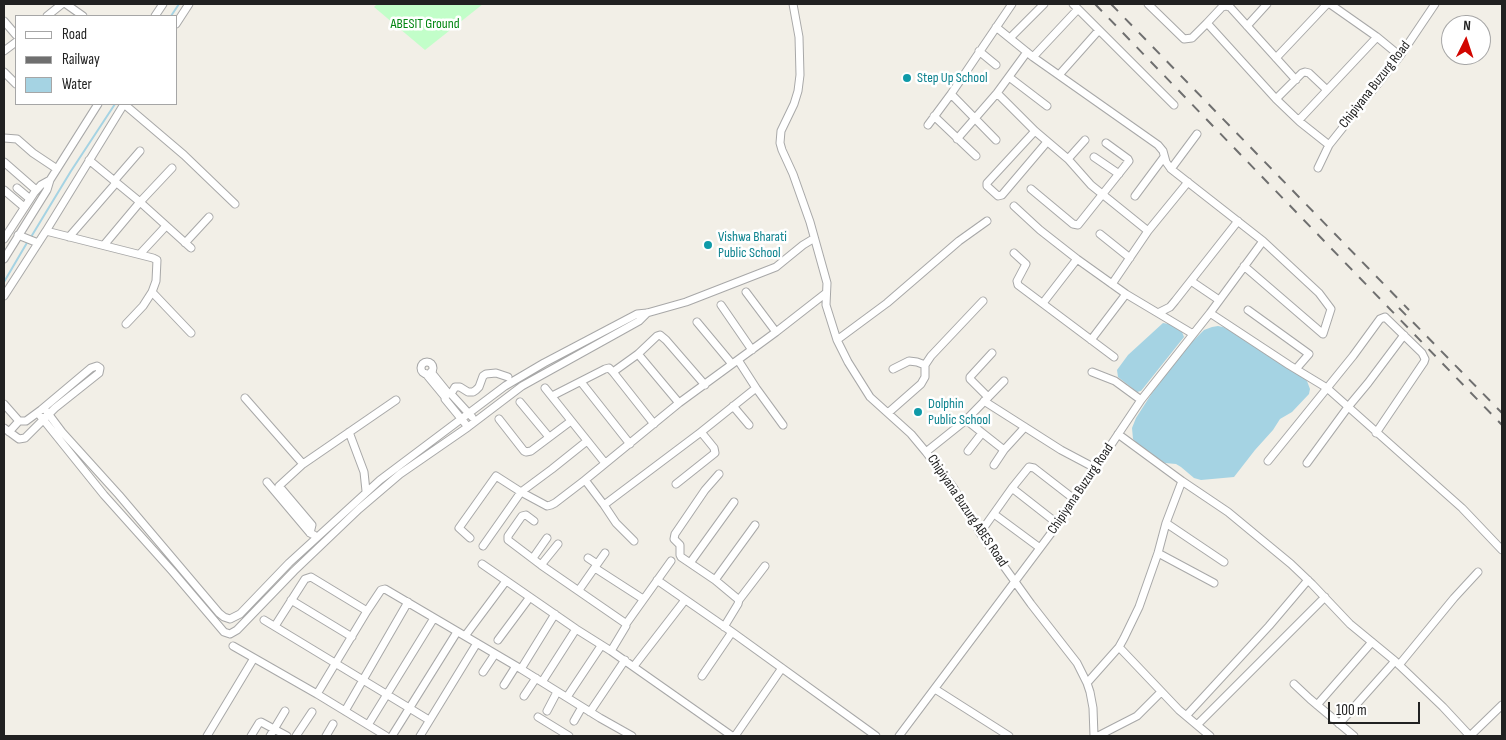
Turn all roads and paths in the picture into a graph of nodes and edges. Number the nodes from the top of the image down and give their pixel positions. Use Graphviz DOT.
graph roads {
  1 [pos="62,4"];
  2 [pos="66,4"];
  3 [pos="163,4"];
  4 [pos="189,4"];
  5 [pos="793,4"];
  6 [pos="1012,4"];
  7 [pos="1044,4"];
  8 [pos="1148,4"];
  9 [pos="1267,4"];
  10 [pos="1329,4"];
  11 [pos="1435,4"];
  12 [pos="1075,6"];
  13 [pos="48,15"];
  14 [pos="82,15"];
  15 [pos="156,15"];
  16 [pos="4,21"];
  17 [pos="178,21"];
  18 [pos="1207,23"];
  19 [pos="1247,26"];
  20 [pos="996,27"];
  21 [pos="1099,30"];
  22 [pos="15,34"];
  23 [pos="1377,37"];
  24 [pos="1010,38"];
  25 [pos="15,43"];
  26 [pos="4,51"];
  27 [pos="979,51"];
  28 [pos="1030,55"];
  29 [pos="1400,56"];
  30 [pos="1276,58"];
  31 [pos="996,65"];
  32 [pos="4,72"];
  33 [pos="1059,75"];
  34 [pos="1009,77"];
  35 [pos="1296,80"];
  36 [pos="15,83"];
  37 [pos="1327,90"];
  38 [pos="998,93"];
  39 [pos="951,94"];
  40 [pos="1276,100"];
  41 [pos="97,105"];
  42 [pos="123,105"];
  43 [pos="125,105"];
  44 [pos="1174,105"];
  45 [pos="1047,106"];
  46 [pos="934,116"];
  47 [pos="975,119"];
  48 [pos="1298,120"];
  49 [pos="928,124"];
  50 [pos="1035,132"];
  51 [pos="1198,134"];
  52 [pos="4,138"];
  53 [pos="957,139"];
  54 [pos="996,140"];
  55 [pos="1085,140"];
  56 [pos="1047,142"];
  57 [pos="1106,143"];
  58 [pos="1329,145"];
  59 [pos="140,151"];
  60 [pos="976,156"];
  61 [pos="1094,156"];
  62 [pos="1164,157"];
  63 [pos="1068,159"];
  64 [pos="89,160"];
  65 [pos="4,162"];
  66 [pos="172,168"];
  67 [pos="1318,168"];
  68 [pos="57,169"];
  69 [pos="1171,169"];
  70 [pos="1119,174"];
  71 [pos="50,180"];
  72 [pos="115,182"];
  73 [pos="1188,182"];
  74 [pos="17,188"];
  75 [pos="1031,189"];
  76 [pos="4,190"];
  77 [pos="36,190"];
  78 [pos="1102,194"];
  79 [pos="1135,196"];
  80 [pos="30,199"];
  81 [pos="140,202"];
  82 [pos="235,204"];
  83 [pos="1014,206"];
  84 [pos="24,207"];
  85 [pos="208,217"];
  86 [pos="987,221"];
  87 [pos="1238,221"];
  88 [pos="166,226"];
  89 [pos="6,230"];
  90 [pos="46,231"];
  91 [pos="1148,232"];
  92 [pos="1100,234"];
  93 [pos="22,237"];
  94 [pos="69,237"];
  95 [pos="4,239"];
  96 [pos="813,239"];
  97 [pos="1263,241"];
  98 [pos="35,242"];
  99 [pos="104,245"];
  100 [pos="1014,253"];
  101 [pos="140,254"];
  102 [pos="1130,258"];
  103 [pos="4,259"];
  104 [pos="1077,260"];
  105 [pos="1244,266"];
  106 [pos="1191,281"];
  107 [pos="1112,284"];
  108 [pos="152,292"];
  109 [pos="746,292"];
  110 [pos="826,293"];
  111 [pos="1126,294"];
  112 [pos="4,296"];
  113 [pos="1220,300"];
  114 [pos="983,301"];
  115 [pos="1043,303"];
  116 [pos="721,305"];
  117 [pos="1248,310"];
  118 [pos="647,313"];
  119 [pos="1210,313"];
  120 [pos="1158,314"];
  121 [pos="697,322"];
  122 [pos="126,324"];
  123 [pos="776,332"];
  124 [pos="191,333"];
  125 [pos="1193,334"];
  126 [pos="1404,335"];
  127 [pos="837,340"];
  128 [pos="1091,340"];
  129 [pos="752,350"];
  130 [pos="992,353"];
  131 [pos="638,354"];
  132 [pos="1114,357"];
  133 [pos="735,362"];
  134 [pos="925,365"];
  135 [pos="1296,369"];
  136 [pos="893,370"];
  137 [pos="613,372"];
  138 [pos="1092,372"];
  139 [pos="428,373"];
  140 [pos="508,377"];
  141 [pos="1004,380"];
  142 [pos="581,382"];
  143 [pos="705,386"];
  144 [pos="545,388"];
  145 [pos="756,388"];
  146 [pos="1327,388"];
  147 [pos="448,395"];
  148 [pos="552,396"];
  149 [pos="245,398"];
  150 [pos="986,399"];
  151 [pos="396,400"];
  152 [pos="1141,400"];
  153 [pos="520,402"];
  154 [pos="679,403"];
  155 [pos="4,404"];
  156 [pos="733,406"];
  157 [pos="1348,407"];
  158 [pos="888,412"];
  159 [pos="43,414"];
  160 [pos="469,414"];
  161 [pos="462,419"];
  162 [pos="499,419"];
  163 [pos="966,420"];
  164 [pos="19,421"];
  165 [pos="475,421"];
  166 [pos="571,421"];
  167 [pos="654,424"];
  168 [pos="749,425"];
  169 [pos="783,425"];
  170 [pos="468,427"];
  171 [pos="1025,427"];
  172 [pos="6,430"];
  173 [pos="349,432"];
  174 [pos="701,432"];
  175 [pos="982,433"];
  176 [pos="1376,433"];
  177 [pos="1118,434"];
  178 [pos="549,436"];
  179 [pos="587,441"];
  180 [pos="630,444"];
  181 [pos="968,450"];
  182 [pos="1004,450"];
  183 [pos="926,452"];
  184 [pos="1268,461"];
  185 [pos="605,463"];
  186 [pos="1307,463"];
  187 [pos="304,464"];
  188 [pos="994,465"];
  189 [pos="1095,468"];
  190 [pos="719,474"];
  191 [pos="380,480"];
  192 [pos="584,480"];
  193 [pos="1182,481"];
  194 [pos="267,482"];
  195 [pos="676,484"];
  196 [pos="385,486"];
  197 [pos="1012,488"];
  198 [pos="366,491"];
  199 [pos="521,492"];
  200 [pos="1074,499"];
  201 [pos="734,502"];
  202 [pos="604,505"];
  203 [pos="994,514"];
  204 [pos="139,519"];
  205 [pos="534,521"];
  206 [pos="1166,523"];
  207 [pos="1058,524"];
  208 [pos="132,525"];
  209 [pos="755,525"];
  210 [pos="980,533"];
  211 [pos="313,534"];
  212 [pos="470,538"];
  213 [pos="547,538"];
  214 [pos="634,541"];
  215 [pos="323,543"];
  216 [pos="558,544"];
  217 [pos="483,546"];
  218 [pos="1040,548"];
  219 [pos="1502,550"];
  220 [pos="605,553"];
  221 [pos="1158,553"];
  222 [pos="533,558"];
  223 [pos="588,558"];
  224 [pos="671,560"];
  225 [pos="1224,562"];
  226 [pos="690,563"];
  227 [pos="482,564"];
  228 [pos="541,565"];
  229 [pos="596,566"];
  230 [pos="765,566"];
  231 [pos="1478,572"];
  232 [pos="506,580"];
  233 [pos="656,580"];
  234 [pos="715,580"];
  235 [pos="1308,580"];
  236 [pos="1016,582"];
  237 [pos="1214,583"];
  238 [pos="579,590"];
  239 [pos="530,597"];
  240 [pos="1325,597"];
  241 [pos="291,600"];
  242 [pos="643,600"];
  243 [pos="684,600"];
  244 [pos="739,600"];
  245 [pos="408,602"];
  246 [pos="245,609"];
  247 [pos="367,611"];
  248 [pos="252,614"];
  249 [pos="555,614"];
  250 [pos="434,618"];
  251 [pos="264,620"];
  252 [pos="626,624"];
  253 [pos="274,626"];
  254 [pos="724,627"];
  255 [pos="576,628"];
  256 [pos="456,632"];
  257 [pos="732,632"];
  258 [pos="465,636"];
  259 [pos="352,637"];
  260 [pos="498,640"];
  261 [pos="477,642"];
  262 [pos="1372,642"];
  263 [pos="233,646"];
  264 [pos="601,646"];
  265 [pos="1119,647"];
  266 [pos="611,651"];
  267 [pos="495,654"];
  268 [pos="254,658"];
  269 [pos="625,660"];
  270 [pos="1397,663"];
  271 [pos="336,664"];
  272 [pos="634,666"];
  273 [pos="519,668"];
  274 [pos="782,668"];
  275 [pos="483,672"];
  276 [pos="702,676"];
  277 [pos="364,680"];
  278 [pos="539,680"];
  279 [pos="1088,683"];
  280 [pos="1294,684"];
  281 [pos="504,685"];
  282 [pos="935,689"];
  283 [pos="557,692"];
  284 [pos="1161,692"];
  285 [pos="317,694"];
  286 [pos="387,694"];
  287 [pos="524,696"];
  288 [pos="567,698"];
  289 [pos="1317,705"];
  290 [pos="1502,705"];
  291 [pos="582,707"];
  292 [pos="410,708"];
  293 [pos="285,710"];
  294 [pos="345,711"];
  295 [pos="547,711"];
  296 [pos="312,712"];
  297 [pos="590,712"];
  298 [pos="1186,716"];
  299 [pos="538,717"];
  300 [pos="429,720"];
  301 [pos="574,721"];
  302 [pos="332,724"];
  303 [pos="1339,724"];
  304 [pos="368,725"];
  305 [pos="1197,725"];
  306 [pos="274,729"];
  307 [pos="207,736"];
  308 [pos="251,736"];
  309 [pos="270,736"];
  310 [pos="287,736"];
  311 [pos="296,736"];
  312 [pos="326,736"];
  313 [pos="386,736"];
  314 [pos="392,736"];
  315 [pos="420,736"];
  316 [pos="569,736"];
  317 [pos="632,736"];
  318 [pos="734,736"];
  319 [pos="876,736"];
  320 [pos="899,736"];
  321 [pos="1009,736"];
  322 [pos="1094,736"];
  323 [pos="1098,736"];
  324 [pos="1210,736"];
  325 [pos="1354,736"];
  326 [pos="1470,736"];
  1 -- 13 [label="street"];
  2 -- 14 [label="street"];
  3 -- 15 [label="street"];
  4 -- 17 [label="street"];
  5 -- 96 [label="street, Chipiyana Buzurg ABES Road"];
  6 -- 20 [label="street"];
  7 -- 24 [label="street"];
  8 -- 18 [label="street"];
  9 -- 19 [label="street"];
  10 -- 23 [label="street"];
  10 -- 30 [label="street"];
  11 -- 29 [label="street, Chipiyana Buzurg Road"];
  12 -- 21 [label="street"];
  12 -- 28 [label="street"];
  16 -- 22 [label="street"];
  18 -- 19 [label="street"];
  18 -- 40 [label="street"];
  19 -- 30 [label="street"];
  20 -- 24 [label="street"];
  20 -- 27 [label="street"];
  21 -- 33 [label="street"];
  21 -- 44 [label="street"];
  23 -- 29 [label="street"];
  23 -- 37 [label="street"];
  24 -- 28 [label="street"];
  25 -- 26 [label="street"];
  27 -- 31 [label="street"];
  27 -- 39 [label="street"];
  28 -- 33 [label="street"];
  28 -- 34 [label="street"];
  29 -- 58 [label="street, Chipiyana Buzurg Road"];
  30 -- 35 [label="street"];
  32 -- 36 [label="street"];
  33 -- 62 [label="street"];
  34 -- 38 [label="street"];
  34 -- 45 [label="street"];
  35 -- 37 [label="street"];
  35 -- 40 [label="street"];
  37 -- 48 [label="street"];
  38 -- 47 [label="street"];
  38 -- 50 [label="street"];
  39 -- 46 [label="street"];
  39 -- 47 [label="street"];
  40 -- 48 [label="street"];
  41 -- 68 [label="street"];
  42 -- 64 [label="street"];
  43 -- 82 [label="street"];
  46 -- 49 [label="street"];
  46 -- 53 [label="street"];
  47 -- 53 [label="street"];
  47 -- 54 [label="street"];
  48 -- 58 [label="street"];
  50 -- 56 [label="street"];
  50 -- 56 [label="street"];
  51 -- 69 [label="street"];
  52 -- 68 [label="street"];
  53 -- 60 [label="street"];
  55 -- 63 [label="street"];
  56 -- 63 [label="street"];
  57 -- 70 [label="street"];
  58 -- 67 [label="street, Chipiyana Buzurg Road"];
  59 -- 72 [label="street"];
  61 -- 70 [label="street"];
  62 -- 69 [label="street"];
  62 -- 79 [label="street"];
  63 -- 78 [label="street"];
  64 -- 72 [label="street"];
  64 -- 90 [label="street"];
  65 -- 77 [label="street"];
  66 -- 81 [label="street"];
  68 -- 71 [label="street"];
  69 -- 73 [label="street"];
  70 -- 78 [label="street"];
  71 -- 77 [label="street"];
  71 -- 93 [label="street"];
  72 -- 81 [label="street"];
  72 -- 94 [label="street"];
  73 -- 87 [label="street"];
  73 -- 91 [label="street"];
  74 -- 80 [label="street"];
  75 -- 78 [label="street"];
  76 -- 84 [label="street"];
  77 -- 80 [label="street"];
  78 -- 91 [label="street"];
  80 -- 84 [label="street"];
  81 -- 88 [label="street"];
  81 -- 99 [label="street"];
  83 -- 104 [label="street"];
  84 -- 89 [label="street"];
  85 -- 88 [label="street"];
  86 -- 127 [label="street"];
  87 -- 97 [label="street"];
  87 -- 106 [label="street"];
  88 -- 101 [label="street"];
  89 -- 95 [label="street"];
  90 -- 94 [label="street"];
  90 -- 98 [label="street"];
  91 -- 102 [label="street"];
  92 -- 102 [label="street"];
  93 -- 98 [label="street"];
  93 -- 103 [label="street"];
  94 -- 99 [label="street"];
  96 -- 110 [label="street, Chipiyana Buzurg ABES Road"];
  96 -- 118 [label="street"];
  97 -- 105 [label="street, Chipiyana Buzurg Road"];
  97 -- 105 [label="street"];
  98 -- 112 [label="street"];
  99 -- 101 [label="street"];
  100 -- 115 [label="street"];
  101 -- 108 [label="street"];
  102 -- 107 [label="street"];
  104 -- 107 [label="street"];
  104 -- 115 [label="street"];
  105 -- 113 [label="street, Chipiyana Buzurg Road"];
  106 -- 113 [label="street"];
  106 -- 120 [label="street"];
  107 -- 111 [label="street"];
  108 -- 122 [label="street"];
  108 -- 124 [label="street"];
  109 -- 123 [label="street"];
  110 -- 123 [label="street"];
  110 -- 127 [label="street, Chipiyana Buzurg ABES Road"];
  111 -- 120 [label="street"];
  111 -- 128 [label="street"];
  113 -- 119 [label="street, Chipiyana Buzurg Road"];
  114 -- 134 [label="street"];
  115 -- 128 [label="street"];
  116 -- 129 [label="street"];
  117 -- 135 [label="street"];
  118 -- 160 [label="street"];
  118 -- 165 [label="street"];
  119 -- 125 [label="street, Chipiyana Buzurg Road"];
  119 -- 135 [label="street"];
  120 -- 125 [label="street"];
  121 -- 133 [label="street"];
  123 -- 129 [label="street"];
  125 -- 152 [label="street, Chipiyana Buzurg Road"];
  126 -- 146 [label="street"];
  126 -- 157 [label="street"];
  126 -- 176 [label="street"];
  127 -- 158 [label="street, Chipiyana Buzurg ABES Road"];
  128 -- 132 [label="street"];
  129 -- 133 [label="street"];
  130 -- 150 [label="street"];
  131 -- 137 [label="street"];
  131 -- 143 [label="street"];
  131 -- 154 [label="street"];
  133 -- 143 [label="street"];
  133 -- 145 [label="street"];
  134 -- 136 [label="street"];
  134 -- 158 [label="street"];
  135 -- 146 [label="street"];
  137 -- 142 [label="street"];
  137 -- 167 [label="street"];
  138 -- 152 [label="street"];
  139 -- 147 [label="street"];
  140 -- 147 [label="street"];
  141 -- 150 [label="street"];
  142 -- 148 [label="street"];
  142 -- 180 [label="street"];
  143 -- 154 [label="street"];
  144 -- 148 [label="street"];
  145 -- 156 [label="street"];
  145 -- 169 [label="street"];
  146 -- 157 [label="street"];
  146 -- 184 [label="street"];
  147 -- 160 [label="street"];
  147 -- 161 [label="street"];
  148 -- 166 [label="street"];
  149 -- 187 [label="street"];
  150 -- 163 [label="street"];
  150 -- 171 [label="street"];
  151 -- 173 [label="street"];
  152 -- 177 [label="street, Chipiyana Buzurg Road"];
  153 -- 178 [label="street"];
  154 -- 167 [label="street"];
  155 -- 164 [label="street"];
  156 -- 168 [label="street"];
  156 -- 174 [label="street"];
  157 -- 176 [label="street"];
  157 -- 186 [label="street"];
  158 -- 183 [label="street, Chipiyana Buzurg ABES Road"];
  159 -- 159 [label="street"];
  159 -- 164 [label="street"];
  159 -- 172 [label="street"];
  159 -- 204 [label="street"];
  159 -- 208 [label="street"];
  160 -- 161 [label="street"];
  160 -- 165 [label="street"];
  161 -- 170 [label="street"];
  161 -- 191 [label="street"];
  162 -- 178 [label="street"];
  163 -- 175 [label="street"];
  163 -- 183 [label="street"];
  164 -- 172 [label="street"];
  165 -- 170 [label="street"];
  166 -- 178 [label="street"];
  166 -- 179 [label="street"];
  167 -- 180 [label="street"];
  170 -- 196 [label="street"];
  171 -- 182 [label="street"];
  171 -- 189 [label="street"];
  173 -- 187 [label="street"];
  173 -- 198 [label="street"];
  174 -- 195 [label="street"];
  174 -- 202 [label="street"];
  175 -- 181 [label="street"];
  175 -- 182 [label="street"];
  176 -- 219 [label="street"];
  177 -- 189 [label="street, Chipiyana Buzurg Road"];
  177 -- 193 [label="street"];
  179 -- 185 [label="street"];
  179 -- 199 [label="street"];
  180 -- 185 [label="street"];
  182 -- 188 [label="street"];
  183 -- 210 [label="street, Chipiyana Buzurg ABES Road"];
  185 -- 192 [label="street"];
  187 -- 211 [label="street"];
  189 -- 200 [label="street, Chipiyana Buzurg Road"];
  190 -- 226 [label="street"];
  191 -- 196 [label="street"];
  191 -- 198 [label="street"];
  192 -- 199 [label="street"];
  192 -- 202 [label="street"];
  193 -- 206 [label="street"];
  193 -- 235 [label="street"];
  194 -- 211 [label="street"];
  196 -- 215 [label="street"];
  197 -- 200 [label="street"];
  197 -- 203 [label="street"];
  197 -- 207 [label="street"];
  198 -- 211 [label="street"];
  199 -- 212 [label="street"];
  199 -- 217 [label="street"];
  200 -- 207 [label="street, Chipiyana Buzurg Road"];
  201 -- 226 [label="street"];
  202 -- 214 [label="street"];
  203 -- 210 [label="street"];
  203 -- 218 [label="street"];
  204 -- 208 [label="street"];
  204 -- 246 [label="street"];
  205 -- 222 [label="street"];
  206 -- 221 [label="street"];
  206 -- 225 [label="street"];
  207 -- 218 [label="street, Chipiyana Buzurg Road"];
  208 -- 248 [label="street"];
  209 -- 234 [label="street"];
  210 -- 236 [label="street, Chipiyana Buzurg ABES Road"];
  211 -- 215 [label="street"];
  211 -- 246 [label="street"];
  213 -- 222 [label="street"];
  215 -- 248 [label="street"];
  216 -- 228 [label="street"];
  218 -- 236 [label="street, Chipiyana Buzurg Road"];
  220 -- 229 [label="street"];
  221 -- 237 [label="street"];
  221 -- 265 [label="street"];
  222 -- 228 [label="street"];
  223 -- 229 [label="street"];
  224 -- 233 [label="street"];
  226 -- 234 [label="street"];
  227 -- 232 [label="street"];
  228 -- 238 [label="street"];
  229 -- 238 [label="street"];
  229 -- 242 [label="street"];
  230 -- 244 [label="street"];
  231 -- 270 [label="street"];
  232 -- 239 [label="street"];
  232 -- 258 [label="street"];
  233 -- 242 [label="street"];
  233 -- 243 [label="street"];
  234 -- 244 [label="street"];
  235 -- 240 [label="street"];
  235 -- 298 [label="street"];
  236 -- 279 [label="street, Chipiyana Buzurg ABES Road"];
  236 -- 282 [label="street, Chipiyana Buzurg Road"];
  238 -- 252 [label="street"];
  239 -- 249 [label="street"];
  239 -- 260 [label="street"];
  240 -- 262 [label="street"];
  240 -- 305 [label="street"];
  241 -- 247 [label="street"];
  241 -- 253 [label="street"];
  241 -- 259 [label="street"];
  242 -- 252 [label="street"];
  243 -- 254 [label="street"];
  243 -- 272 [label="street"];
  244 -- 254 [label="street"];
  245 -- 247 [label="street"];
  245 -- 250 [label="street"];
  245 -- 277 [label="street"];
  246 -- 248 [label="street"];
  247 -- 259 [label="street"];
  249 -- 255 [label="street"];
  249 -- 273 [label="street"];
  250 -- 256 [label="street"];
  250 -- 286 [label="street"];
  251 -- 253 [label="street"];
  252 -- 266 [label="street"];
  253 -- 271 [label="street"];
  254 -- 257 [label="street"];
  255 -- 264 [label="street"];
  255 -- 278 [label="street"];
  256 -- 258 [label="street"];
  256 -- 292 [label="street"];
  257 -- 274 [label="street"];
  257 -- 276 [label="street"];
  258 -- 261 [label="street"];
  259 -- 271 [label="street"];
  261 -- 267 [label="street"];
  261 -- 300 [label="street"];
  262 -- 270 [label="street"];
  262 -- 289 [label="street"];
  263 -- 268 [label="street"];
  264 -- 266 [label="street"];
  264 -- 288 [label="street"];
  265 -- 279 [label="street"];
  265 -- 284 [label="street"];
  266 -- 269 [label="street"];
  267 -- 273 [label="street"];
  267 -- 275 [label="street"];
  268 -- 285 [label="street"];
  268 -- 307 [label="street"];
  269 -- 272 [label="street"];
  269 -- 297 [label="street"];
  270 -- 303 [label="street"];
  270 -- 326 [label="street"];
  271 -- 277 [label="street"];
  271 -- 285 [label="street"];
  272 -- 318 [label="street"];
  273 -- 278 [label="street"];
  273 -- 281 [label="street"];
  274 -- 318 [label="street"];
  274 -- 319 [label="street"];
  277 -- 286 [label="street"];
  277 -- 294 [label="street"];
  278 -- 283 [label="street"];
  278 -- 287 [label="street"];
  279 -- 322 [label="street, Chipiyana Buzurg ABES Road"];
  280 -- 289 [label="street"];
  282 -- 320 [label="street, Chipiyana Buzurg Road"];
  282 -- 321 [label="street"];
  283 -- 288 [label="street"];
  283 -- 295 [label="street"];
  284 -- 298 [label="street"];
  284 -- 323 [label="street"];
  285 -- 294 [label="street"];
  286 -- 292 [label="street"];
  286 -- 304 [label="street"];
  288 -- 291 [label="street"];
  289 -- 303 [label="street"];
  290 -- 326 [label="street"];
  291 -- 297 [label="street"];
  291 -- 301 [label="street"];
  292 -- 300 [label="street"];
  292 -- 314 [label="street"];
  293 -- 306 [label="street"];
  294 -- 304 [label="street"];
  296 -- 311 [label="street"];
  297 -- 317 [label="street"];
  298 -- 305 [label="street"];
  299 -- 316 [label="street"];
  300 -- 315 [label="street"];
  302 -- 312 [label="street"];
  303 -- 325 [label="street"];
  304 -- 313 [label="street"];
  305 -- 324 [label="street"];
  306 -- 308 [label="street"];
  306 -- 309 [label="street"];
  306 -- 310 [label="street"];
}
